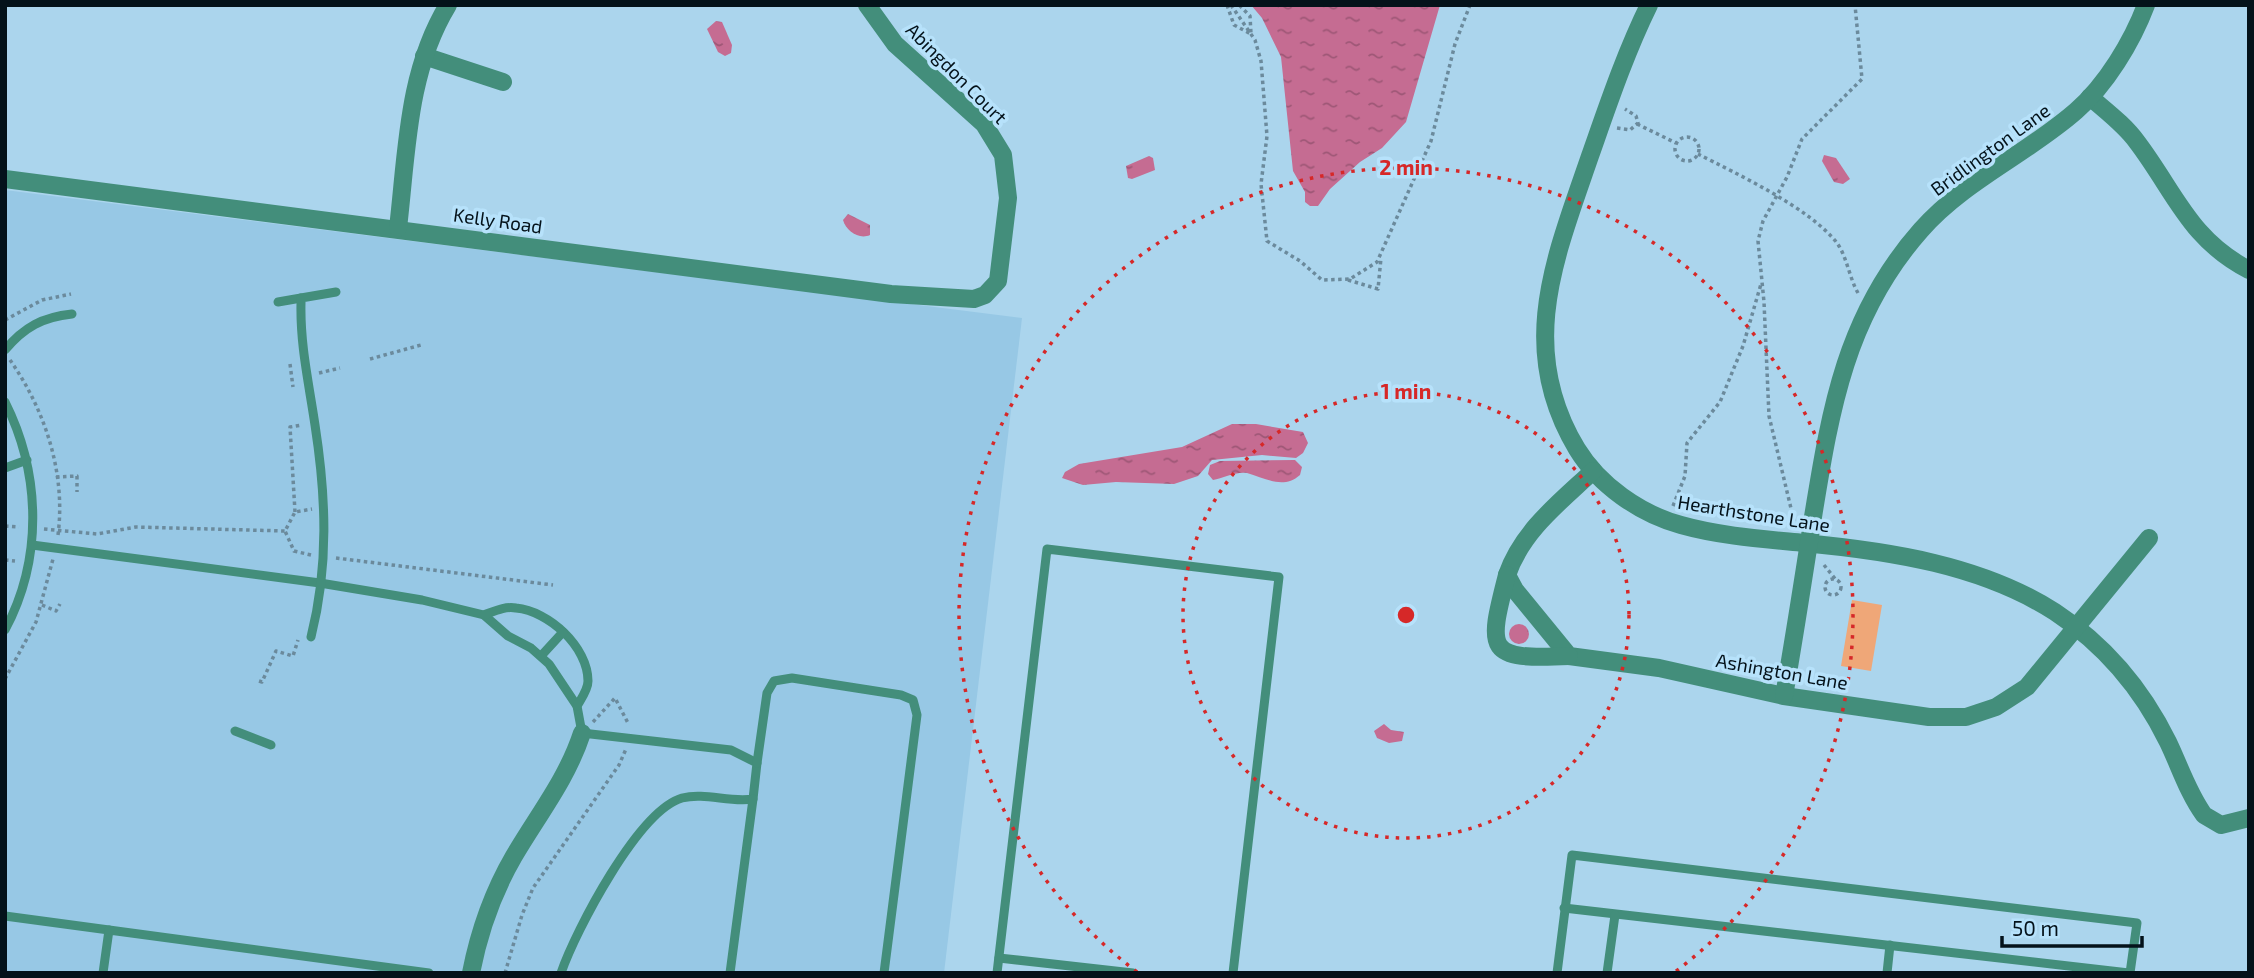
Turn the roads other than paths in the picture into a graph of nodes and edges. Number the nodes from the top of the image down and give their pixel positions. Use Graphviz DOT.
graph roads {
  1 [pos="448,5"];
  2 [pos="867,5"];
  3 [pos="1649,5"];
  4 [pos="2146,5"];
  5 [pos="424,55"];
  6 [pos="503,82"];
  7 [pos="2090,97"];
  8 [pos="5,179"];
  9 [pos="398,228"];
  10 [pos="2249,270"];
  11 [pos="336,292"];
  12 [pos="985,295"];
  13 [pos="301,298"];
  14 [pos="278,302"];
  15 [pos="72,314"];
  16 [pos="5,350"];
  17 [pos="7,409"];
  18 [pos="27,460"];
  19 [pos="5,468"];
  20 [pos="1593,471"];
  21 [pos="2149,538"];
  22 [pos="1809,543"];
  23 [pos="32,545"];
  24 [pos="1507,575"];
  25 [pos="320,583"];
  26 [pos="484,615"];
  27 [pos="6,627"];
  28 [pos="2077,628"];
  29 [pos="563,632"];
  30 [pos="311,637"];
  31 [pos="541,656"];
  32 [pos="1569,656"];
  33 [pos="1784,696"];
  34 [pos="577,706"];
  35 [pos="235,731"];
  36 [pos="582,733"];
  37 [pos="271,745"];
  38 [pos="757,763"];
  39 [pos="752,799"];
  40 [pos="2249,818"];
  41 [pos="1564,908"];
  42 [pos="1615,915"];
  43 [pos="5,916"];
  44 [pos="109,930"];
  45 [pos="1890,945"];
  46 [pos="999,958"];
  47 [pos="417,972"];
  48 [pos="103,973"];
  49 [pos="429,973"];
  50 [pos="471,973"];
  51 [pos="561,973"];
  52 [pos="730,973"];
  53 [pos="884,973"];
  54 [pos="997,973"];
  55 [pos="1133,973"];
  56 [pos="1233,973"];
  57 [pos="1557,973"];
  58 [pos="1607,973"];
  59 [pos="1887,973"];
  60 [pos="2129,973"];
  1 -- 5 [label="street"];
  2 -- 12 [label="street, Abingdon Court"];
  3 -- 20 [label="street, Hearthstone Lane"];
  4 -- 7 [label="street, Bridlington Lane"];
  5 -- 6 [label="street"];
  5 -- 9 [label="street"];
  7 -- 10 [label="street"];
  7 -- 22 [label="street, Bridlington Lane"];
  8 -- 9 [label="street, Kelly Road"];
  9 -- 12 [label="street, Kelly Road"];
  11 -- 13 [label="lane"];
  13 -- 14 [label="lane"];
  13 -- 25 [label="lane"];
  15 -- 16 [label="lane"];
  17 -- 18 [label="lane"];
  18 -- 19 [label="lane"];
  18 -- 23 [label="lane"];
  20 -- 22 [label="street, Hearthstone Lane"];
  20 -- 24 [label="street"];
  21 -- 28 [label="street, Ashington Lane"];
  22 -- 28 [label="street, Hearthstone Lane"];
  22 -- 33 [label="street, Bridlington Lane"];
  23 -- 25 [label="lane"];
  23 -- 27 [label="lane"];
  24 -- 32 [label="street"];
  24 -- 32 [label="street, Ashington Lane"];
  25 -- 26 [label="lane"];
  25 -- 30 [label="lane"];
  26 -- 29 [label="lane"];
  26 -- 31 [label="lane"];
  28 -- 33 [label="street, Ashington Lane"];
  28 -- 40 [label="street, Hearthstone Lane"];
  29 -- 31 [label="lane"];
  29 -- 34 [label="lane"];
  31 -- 34 [label="lane"];
  32 -- 33 [label="street, Ashington Lane"];
  34 -- 36 [label="lane"];
  35 -- 37 [label="lane"];
  36 -- 38 [label="lane"];
  36 -- 50 [label="street"];
  38 -- 39 [label="lane"];
  38 -- 53 [label="lane"];
  39 -- 51 [label="lane"];
  39 -- 52 [label="lane"];
  41 -- 42 [label="lane"];
  41 -- 57 [label="lane"];
  41 -- 60 [label="lane"];
  42 -- 45 [label="lane"];
  42 -- 58 [label="lane"];
  43 -- 44 [label="lane"];
  44 -- 47 [label="lane"];
  44 -- 48 [label="lane"];
  45 -- 59 [label="lane"];
  45 -- 60 [label="lane"];
  46 -- 54 [label="lane"];
  46 -- 55 [label="lane"];
  46 -- 56 [label="lane"];
  47 -- 49 [label="lane"];
}
